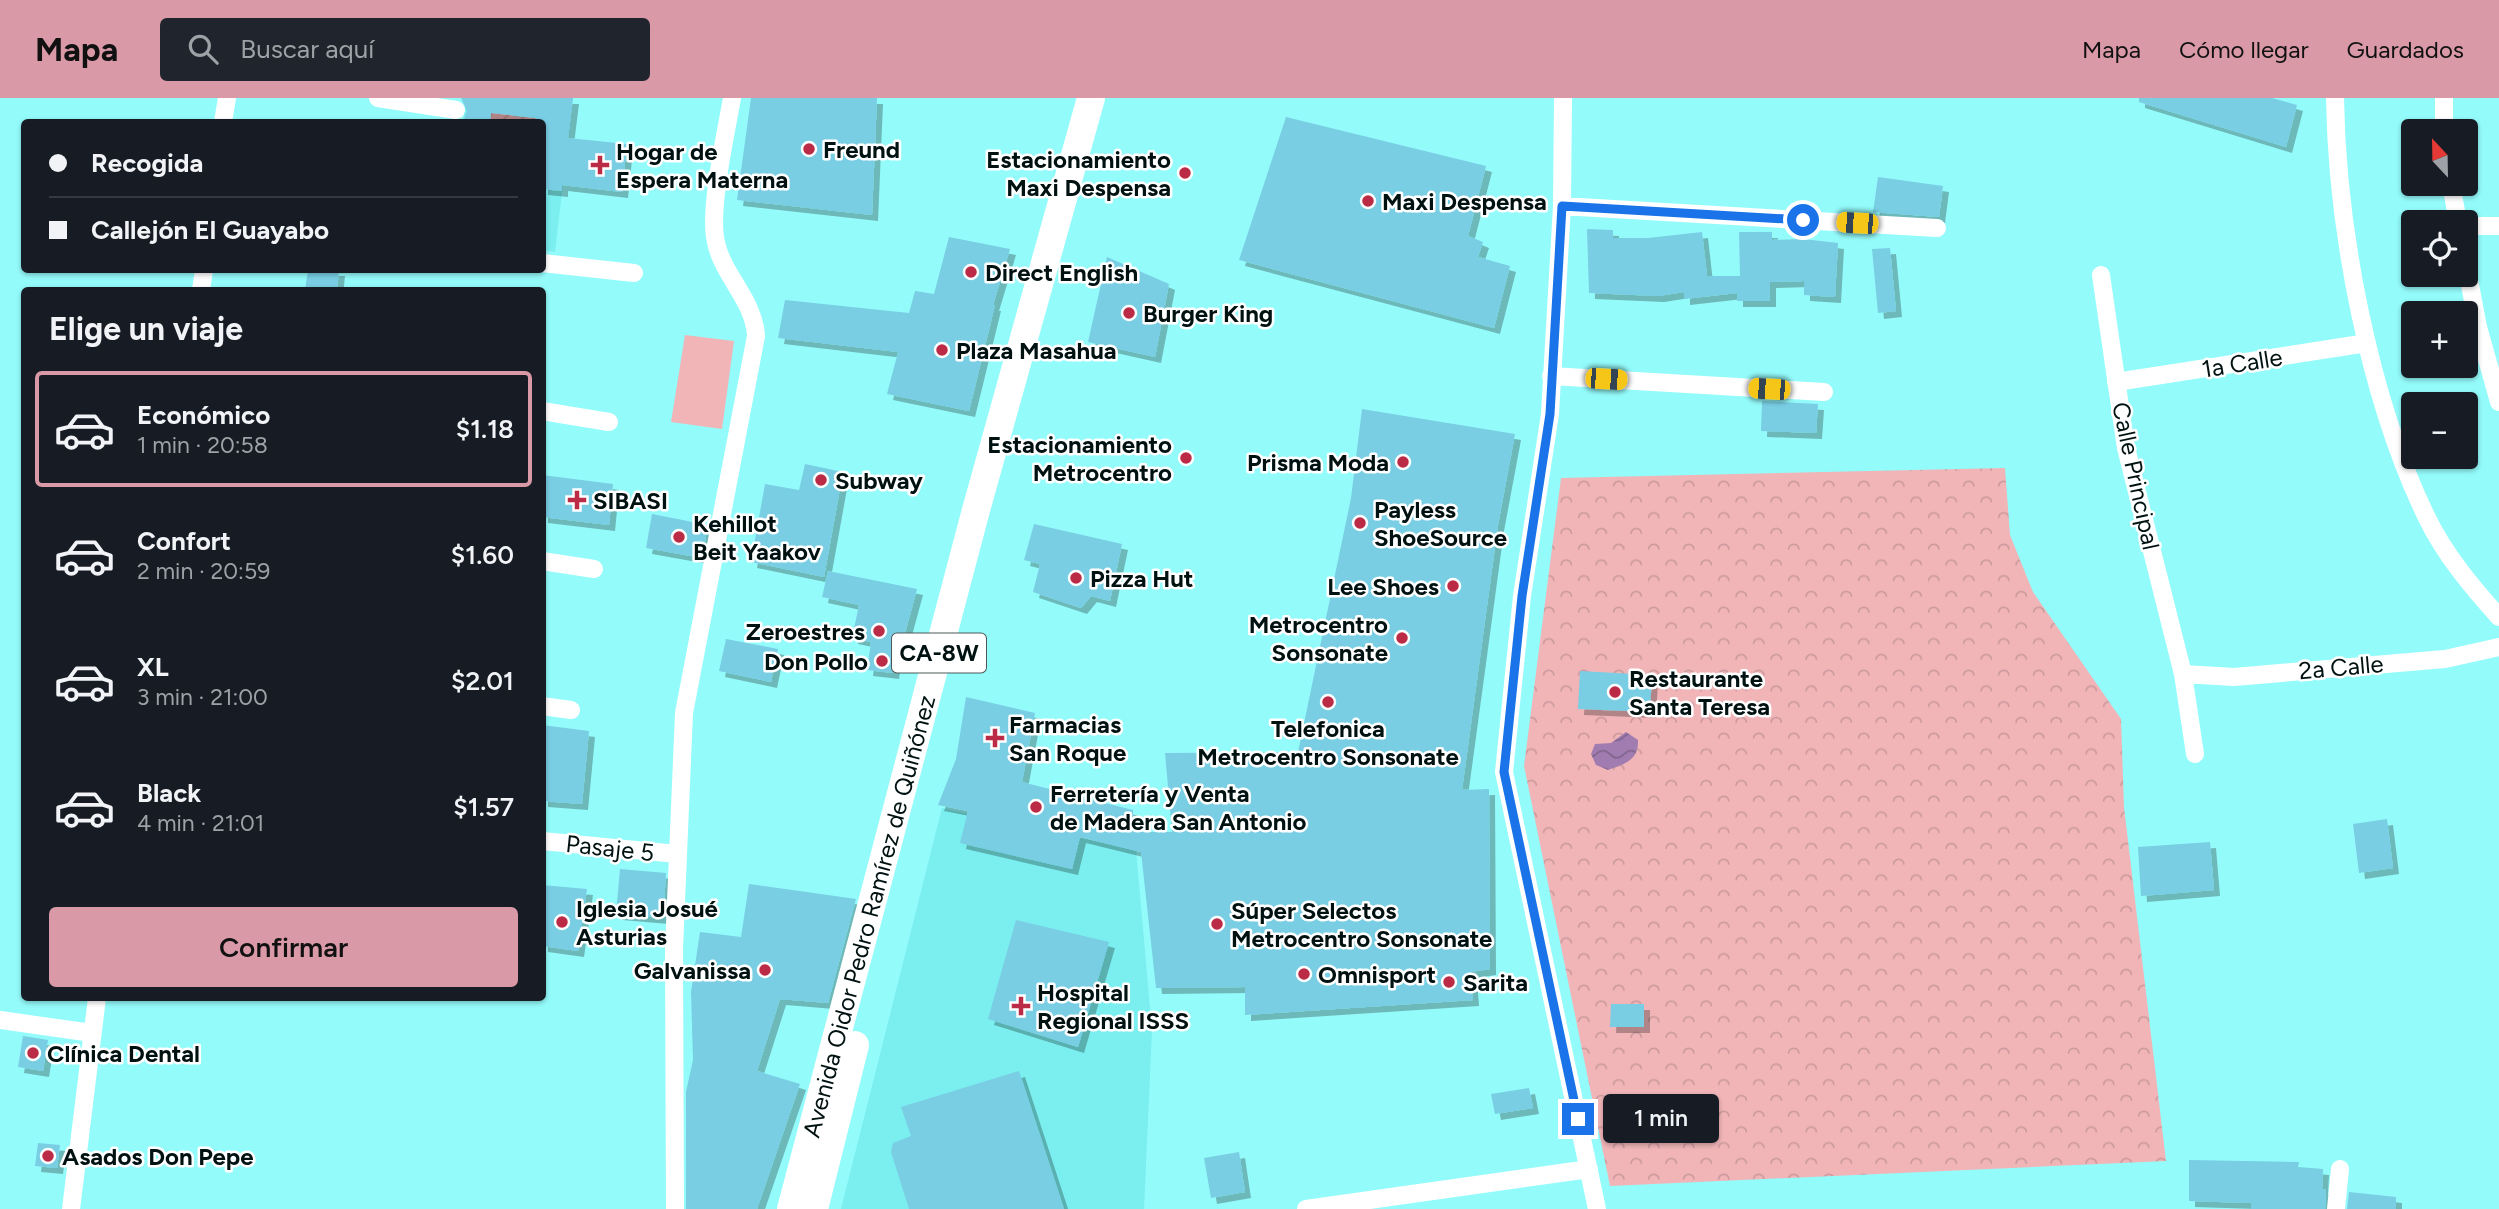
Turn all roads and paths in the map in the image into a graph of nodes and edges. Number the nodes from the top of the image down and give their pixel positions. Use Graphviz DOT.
graph roads {
  1 [pos="226,98"];
  2 [pos="378,98"];
  3 [pos="732,98"];
  4 [pos="1091,98"];
  5 [pos="1105,98"];
  6 [pos="1563,98"];
  7 [pos="2335,98"];
  8 [pos="2444,98"];
  9 [pos="456,110"];
  10 [pos="223,119"];
  11 [pos="2444,119"];
  12 [pos="1562,206"];
  13 [pos="2478,226"];
  14 [pos="2499,226"];
  15 [pos="1937,228"];
  16 [pos="546,263"];
  17 [pos="634,273"];
  18 [pos="2101,275"];
  19 [pos="2471,287"];
  20 [pos="2367,343"];
  21 [pos="1551,376"];
  22 [pos="2116,382"];
  23 [pos="1824,392"];
  24 [pos="2499,402"];
  25 [pos="546,412"];
  26 [pos="609,422"];
  27 [pos="546,562"];
  28 [pos="594,569"];
  29 [pos="2499,617"];
  30 [pos="2499,647"];
  31 [pos="2183,674"];
  32 [pos="546,707"];
  33 [pos="571,710"];
  34 [pos="2195,754"];
  35 [pos="546,841"];
  36 [pos="677,854"];
  37 [pos="97,1001"];
  38 [pos="0,1020"];
  39 [pos="92,1032"];
  40 [pos="1589,1169"];
  41 [pos="2340,1169"];
  42 [pos="71,1209"];
  43 [pos="675,1209"];
  44 [pos="792,1209"];
  45 [pos="814,1209"];
  46 [pos="1306,1209"];
  47 [pos="1597,1209"];
  48 [pos="2336,1209"];
  1 -- 10 [label="street"];
  2 -- 9 [label="street"];
  3 -- 36 [label="street"];
  4 -- 44 [label="main road, Avenida Oidor Pedro Ramírez de Quiñónez / CA-8W"];
  5 -- 45 [label="main road, Avenida Oidor Pedro Ramírez de Quiñónez / CA-8W"];
  6 -- 12 [label="street"];
  7 -- 20 [label="street"];
  8 -- 11 [label="street"];
  12 -- 15 [label="street"];
  12 -- 21 [label="street"];
  13 -- 14 [label="street"];
  16 -- 17 [label="street"];
  18 -- 22 [label="street, Calle Principal"];
  19 -- 24 [label="street"];
  20 -- 22 [label="street, 1a Calle"];
  20 -- 29 [label="street"];
  21 -- 23 [label="street"];
  21 -- 40 [label="street"];
  22 -- 31 [label="street, Calle Principal"];
  25 -- 26 [label="street"];
  27 -- 28 [label="street"];
  30 -- 31 [label="street, 2a Calle"];
  31 -- 34 [label="street, Calle Principal"];
  32 -- 33 [label="street"];
  35 -- 36 [label="street, Pasaje 5"];
  36 -- 43 [label="street"];
  37 -- 39 [label="street"];
  38 -- 39 [label="street"];
  39 -- 42 [label="street"];
  40 -- 46 [label="street"];
  40 -- 47 [label="street"];
  41 -- 48 [label="street"];
}
